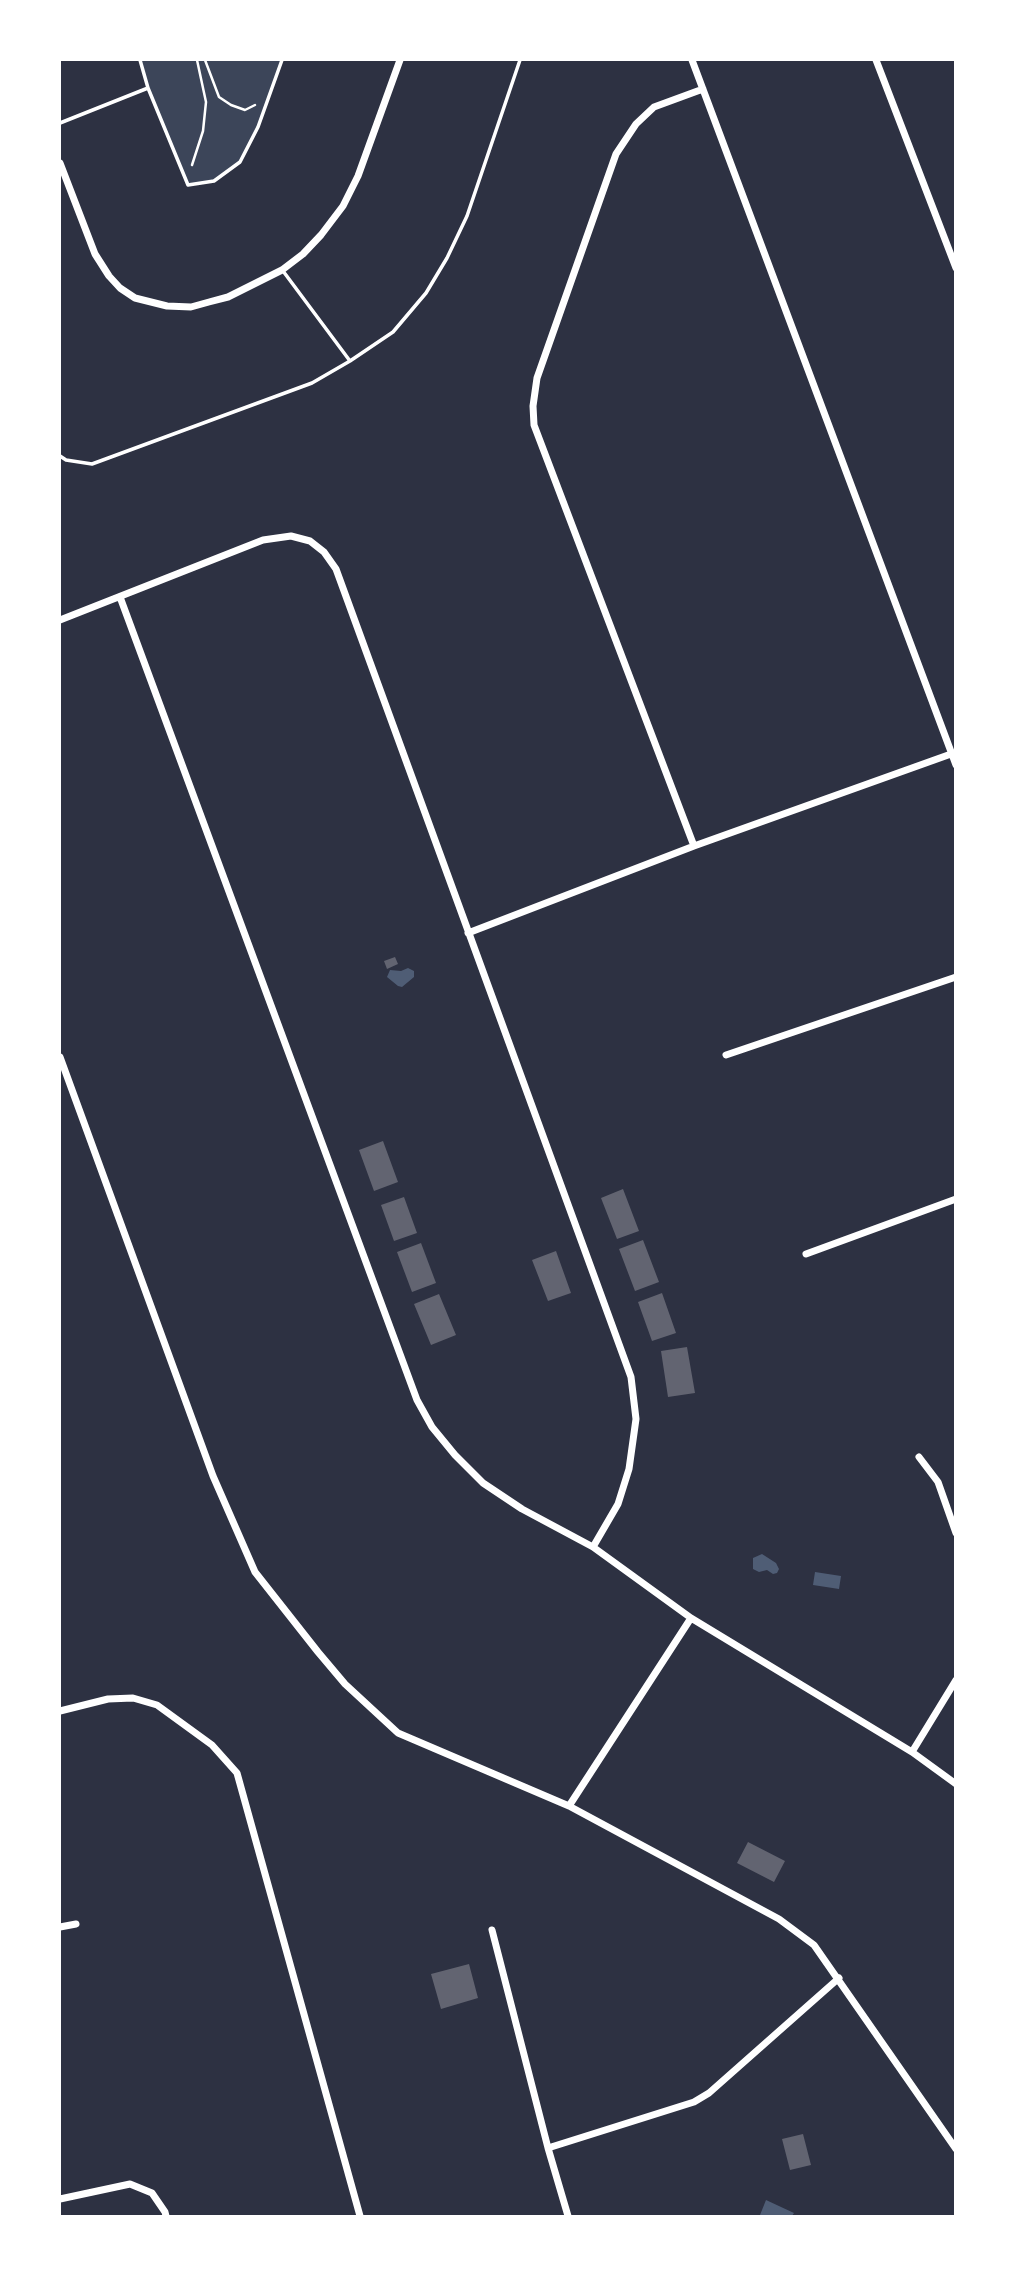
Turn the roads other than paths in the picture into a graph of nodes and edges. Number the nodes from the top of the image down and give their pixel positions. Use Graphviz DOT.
graph roads {
  1 [pos="140,60"];
  2 [pos="282,60"];
  3 [pos="400,60"];
  4 [pos="520,60"];
  5 [pos="692,60"];
  6 [pos="876,60"];
  7 [pos="148,88"];
  8 [pos="703,89"];
  9 [pos="60,123"];
  10 [pos="60,163"];
  11 [pos="956,268"];
  12 [pos="282,270"];
  13 [pos="350,361"];
  14 [pos="60,456"];
  15 [pos="120,597"];
  16 [pos="60,620"];
  17 [pos="951,754"];
  18 [pos="956,765"];
  19 [pos="694,846"];
  20 [pos="468,933"];
  21 [pos="956,977"];
  22 [pos="726,1055"];
  23 [pos="60,1057"];
  24 [pos="956,1199"];
  25 [pos="806,1254"];
  26 [pos="919,1457"];
  27 [pos="956,1533"];
  28 [pos="593,1547"];
  29 [pos="691,1618"];
  30 [pos="956,1680"];
  31 [pos="60,1711"];
  32 [pos="912,1752"];
  33 [pos="956,1784"];
  34 [pos="569,1806"];
  35 [pos="76,1924"];
  36 [pos="60,1927"];
  37 [pos="492,1930"];
  38 [pos="839,1978"];
  39 [pos="548,2148"];
  40 [pos="956,2149"];
  41 [pos="60,2199"];
  42 [pos="166,2217"];
  43 [pos="360,2217"];
  44 [pos="568,2217"];
  1 -- 7 [label="lane"];
  2 -- 7 [label="lane"];
  3 -- 12 [label="street"];
  4 -- 13 [label="lane"];
  5 -- 8 [label="street"];
  6 -- 11 [label="street"];
  7 -- 9 [label="lane"];
  8 -- 17 [label="street"];
  8 -- 19 [label="street"];
  10 -- 12 [label="street"];
  12 -- 13 [label="lane"];
  13 -- 14 [label="lane"];
  15 -- 16 [label="street"];
  15 -- 20 [label="street"];
  15 -- 28 [label="street"];
  17 -- 18 [label="street"];
  17 -- 19 [label="street"];
  19 -- 20 [label="street"];
  20 -- 28 [label="street"];
  21 -- 22 [label="street"];
  23 -- 34 [label="street"];
  24 -- 25 [label="street"];
  26 -- 27 [label="street"];
  28 -- 29 [label="street"];
  29 -- 32 [label="street"];
  29 -- 34 [label="street"];
  30 -- 32 [label="street"];
  31 -- 43 [label="street"];
  32 -- 33 [label="street"];
  34 -- 38 [label="street"];
  35 -- 36 [label="street"];
  37 -- 39 [label="street"];
  38 -- 39 [label="street"];
  38 -- 40 [label="street"];
  39 -- 44 [label="street"];
  41 -- 42 [label="street"];
}
